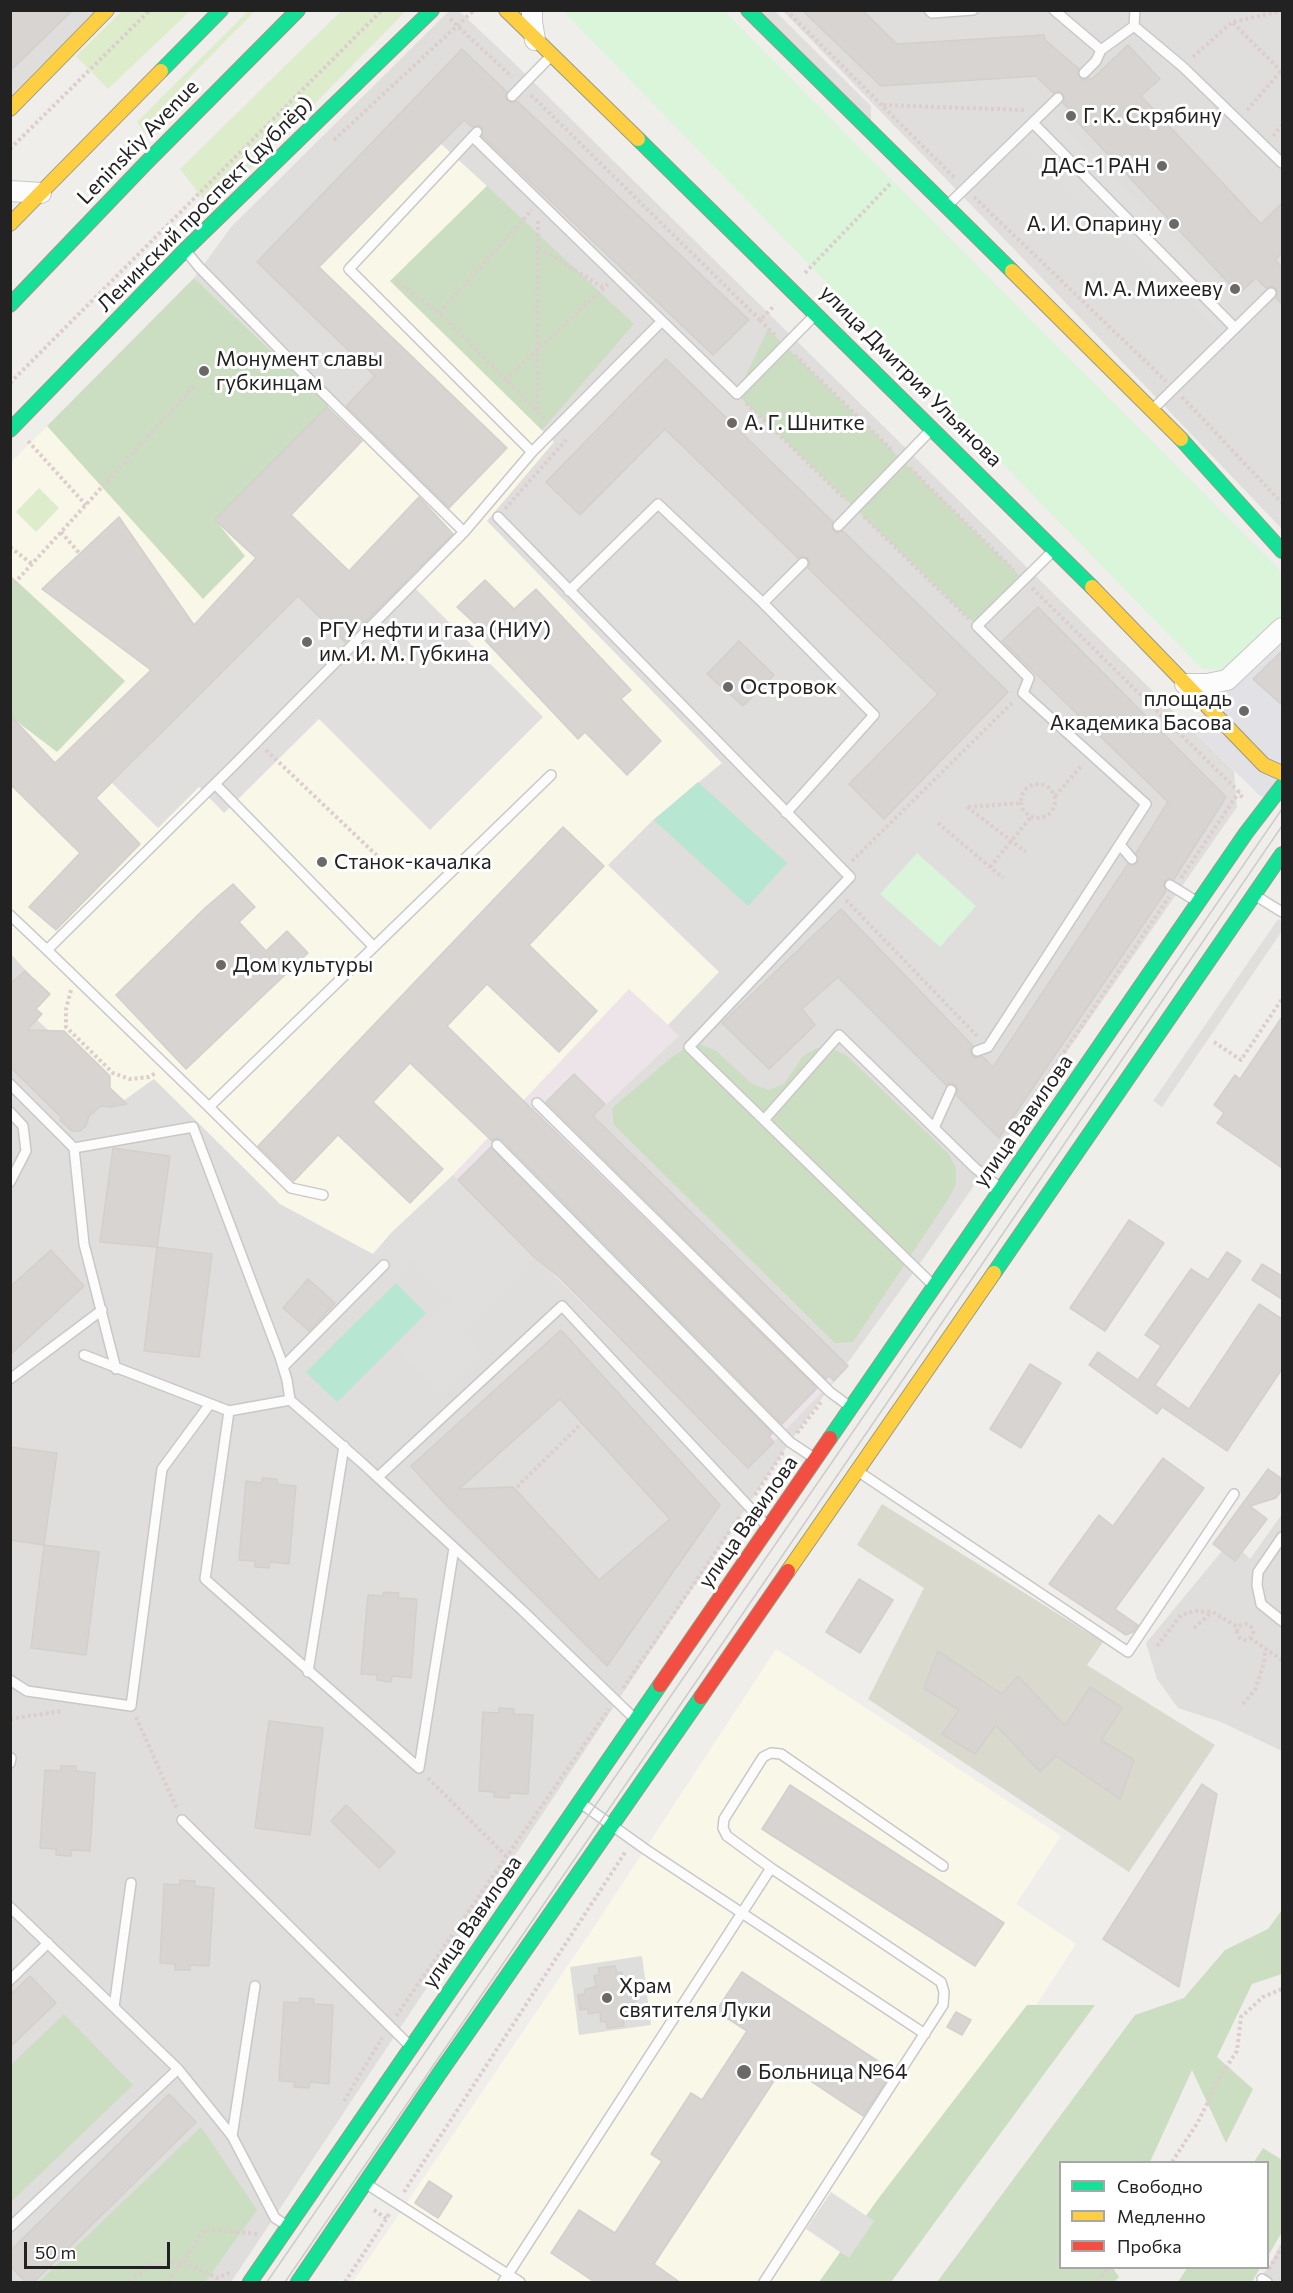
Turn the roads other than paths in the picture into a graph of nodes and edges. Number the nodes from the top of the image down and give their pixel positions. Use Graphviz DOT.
graph roads {
  1 [pos="107,10"];
  2 [pos="221,10"];
  3 [pos="298,10"];
  4 [pos="432,10"];
  5 [pos="506,10"];
  6 [pos="532,10"];
  7 [pos="748,10"];
  8 [pos="929,10"];
  9 [pos="974,10"];
  10 [pos="1054,10"];
  11 [pos="1135,10"];
  12 [pos="1134,26"];
  13 [pos="535,40"];
  14 [pos="1101,50"];
  15 [pos="551,56"];
  16 [pos="1084,73"];
  17 [pos="512,96"];
  18 [pos="1058,98"];
  19 [pos="10,109"];
  20 [pos="1033,123"];
  21 [pos="1282,164"];
  22 [pos="10,191"];
  23 [pos="41,194"];
  24 [pos="947,206"];
  25 [pos="10,224"];
  26 [pos="185,250"];
  27 [pos="1271,293"];
  28 [pos="10,305"];
  29 [pos="816,313"];
  30 [pos="662,321"];
  31 [pos="1235,328"];
  32 [pos="1152,409"];
  33 [pos="933,428"];
  34 [pos="10,430"];
  35 [pos="532,452"];
  36 [pos="498,517"];
  37 [pos="838,526"];
  38 [pos="464,532"];
  39 [pos="1056,548"];
  40 [pos="1282,551"];
  41 [pos="803,563"];
  42 [pos="569,591"];
  43 [pos="763,603"];
  44 [pos="1282,628"];
  45 [pos="1185,684"];
  46 [pos="1282,773"];
  47 [pos="551,775"];
  48 [pos="215,784"];
  49 [pos="1282,786"];
  50 [pos="786,813"];
  51 [pos="1120,846"];
  52 [pos="1282,854"];
  53 [pos="1132,859"];
  54 [pos="1172,886"];
  55 [pos="1254,894"];
  56 [pos="1199,902"];
  57 [pos="1282,912"];
  58 [pos="10,915"];
  59 [pos="374,947"];
  60 [pos="47,950"];
  61 [pos="977,1051"];
  62 [pos="10,1084"];
  63 [pos="951,1090"];
  64 [pos="537,1103"];
  65 [pos="209,1107"];
  66 [pos="10,1112"];
  67 [pos="764,1120"];
  68 [pos="934,1128"];
  69 [pos="497,1145"];
  70 [pos="74,1148"];
  71 [pos="10,1182"];
  72 [pos="1002,1189"];
  73 [pos="323,1195"];
  74 [pos="384,1265"];
  75 [pos="935,1287"];
  76 [pos="102,1310"];
  77 [pos="84,1355"];
  78 [pos="283,1366"];
  79 [pos="116,1369"];
  80 [pos="10,1379"];
  81 [pos="290,1400"];
  82 [pos="210,1404"];
  83 [pos="851,1408"];
  84 [pos="229,1411"];
  85 [pos="344,1446"];
  86 [pos="816,1460"];
  87 [pos="857,1470"];
  88 [pos="378,1477"];
  89 [pos="1234,1494"];
  90 [pos="769,1528"];
  91 [pos="1282,1537"];
  92 [pos="454,1548"];
  93 [pos="1282,1621"];
  94 [pos="308,1672"];
  95 [pos="10,1680"];
  96 [pos="636,1720"];
  97 [pos="11,1758"];
  98 [pos="10,1763"];
  99 [pos="580,1803"];
  100 [pos="182,1820"];
  101 [pos="613,1825"];
  102 [pos="942,1866"];
  103 [pos="771,1869"];
  104 [pos="131,1883"];
  105 [pos="10,1907"];
  106 [pos="743,1912"];
  107 [pos="48,1943"];
  108 [pos="10,1980"];
  109 [pos="255,1986"];
  110 [pos="114,2007"];
  111 [pos="925,2034"];
  112 [pos="411,2048"];
  113 [pos="178,2069"];
  114 [pos="232,2136"];
  115 [pos="366,2183"];
  116 [pos="288,2226"];
  117 [pos="10,2227"];
  118 [pos="505,2279"];
  119 [pos="250,2283"];
  120 [pos="298,2283"];
  121 [pos="520,2283"];
  122 [pos="764,2283"];
  1 -- 19 [label="main road"];
  2 -- 23 [label="main road, Leninskiy Avenue"];
  3 -- 28 [label="main road, Leninskiy Avenue"];
  4 -- 26 [label="main road, Ленинский проспект (дублёр)"];
  5 -- 13 [label="main road, улица Дмитрия Ульянова"];
  6 -- 13 [label="street"];
  7 -- 24 [label="main road"];
  8 -- 9 [label="lane"];
  10 -- 14 [label="lane"];
  11 -- 12 [label="lane"];
  12 -- 14 [label="lane"];
  12 -- 21 [label="lane"];
  13 -- 15 [label="main road, улица Дмитрия Ульянова"];
  14 -- 16 [label="lane"];
  15 -- 17 [label="lane"];
  15 -- 29 [label="main road, улица Дмитрия Ульянова"];
  18 -- 20 [label="lane"];
  20 -- 24 [label="lane"];
  20 -- 31 [label="lane"];
  22 -- 23 [label="street"];
  23 -- 25 [label="main road, Leninskiy Avenue"];
  24 -- 32 [label="main road"];
  26 -- 34 [label="main road, Ленинский проспект (дублёр)"];
  26 -- 38 [label="lane"];
  27 -- 31 [label="lane"];
  29 -- 30 [label="lane"];
  29 -- 33 [label="main road, улица Дмитрия Ульянова"];
  30 -- 35 [label="lane"];
  30 -- 35 [label="lane"];
  31 -- 32 [label="lane"];
  32 -- 40 [label="main road"];
  33 -- 37 [label="lane"];
  33 -- 39 [label="main road, улица Дмитрия Ульянова"];
  35 -- 38 [label="lane"];
  36 -- 42 [label="lane"];
  38 -- 48 [label="lane"];
  39 -- 45 [label="main road, улица Дмитрия Ульянова"];
  39 -- 51 [label="lane"];
  41 -- 43 [label="lane"];
  42 -- 43 [label="lane"];
  42 -- 50 [label="lane"];
  43 -- 50 [label="lane"];
  44 -- 45 [label="street"];
  45 -- 46 [label="main road, улица Дмитрия Ульянова"];
  47 -- 59 [label="lane"];
  48 -- 59 [label="lane"];
  48 -- 60 [label="lane"];
  49 -- 56 [label="main road, улица Вавилова"];
  50 -- 67 [label="lane"];
  51 -- 53 [label="lane"];
  51 -- 61 [label="lane"];
  52 -- 55 [label="main road"];
  54 -- 56 [label="lane"];
  55 -- 57 [label="lane"];
  55 -- 87 [label="main road"];
  56 -- 72 [label="main road, улица Вавилова"];
  58 -- 60 [label="lane"];
  59 -- 65 [label="lane"];
  60 -- 65 [label="lane"];
  62 -- 70 [label="lane"];
  63 -- 68 [label="lane"];
  64 -- 83 [label="lane"];
  65 -- 73 [label="lane"];
  66 -- 71 [label="lane"];
  67 -- 68 [label="lane"];
  67 -- 75 [label="lane"];
  68 -- 72 [label="lane"];
  69 -- 86 [label="lane"];
  70 -- 76 [label="lane"];
  70 -- 78 [label="lane"];
  72 -- 75 [label="main road, улица Вавилова"];
  74 -- 78 [label="lane"];
  75 -- 83 [label="main road, улица Вавилова"];
  76 -- 79 [label="lane"];
  76 -- 80 [label="lane"];
  77 -- 79 [label="lane"];
  78 -- 81 [label="lane"];
  79 -- 82 [label="lane"];
  81 -- 84 [label="lane"];
  81 -- 85 [label="lane"];
  82 -- 84 [label="lane"];
  82 -- 95 [label="lane"];
  83 -- 86 [label="main road, улица Вавилова"];
  84 -- 94 [label="lane"];
  85 -- 88 [label="lane"];
  85 -- 94 [label="lane"];
  86 -- 90 [label="main road, улица Вавилова"];
  87 -- 89 [label="lane"];
  87 -- 101 [label="main road"];
  88 -- 90 [label="lane"];
  88 -- 92 [label="lane"];
  90 -- 96 [label="main road, улица Вавилова"];
  91 -- 93 [label="lane"];
  92 -- 94 [label="lane"];
  92 -- 96 [label="lane"];
  96 -- 99 [label="main road, улица Вавилова"];
  97 -- 98 [label="lane"];
  99 -- 101 [label="lane"];
  99 -- 112 [label="main road, улица Вавилова"];
  100 -- 112 [label="lane"];
  101 -- 106 [label="lane"];
  101 -- 115 [label="main road"];
  102 -- 103 [label="lane"];
  103 -- 106 [label="lane"];
  103 -- 111 [label="lane"];
  104 -- 110 [label="lane"];
  105 -- 107 [label="lane"];
  106 -- 111 [label="lane"];
  106 -- 118 [label="lane"];
  107 -- 108 [label="lane"];
  107 -- 110 [label="lane"];
  109 -- 114 [label="lane"];
  110 -- 113 [label="lane"];
  111 -- 122 [label="lane"];
  112 -- 116 [label="main road, улица Вавилова"];
  113 -- 114 [label="lane"];
  113 -- 117 [label="lane"];
  114 -- 116 [label="lane"];
  115 -- 118 [label="lane"];
  115 -- 120 [label="main road"];
  116 -- 119 [label="main road, улица Вавилова"];
  118 -- 121 [label="lane"];
}
